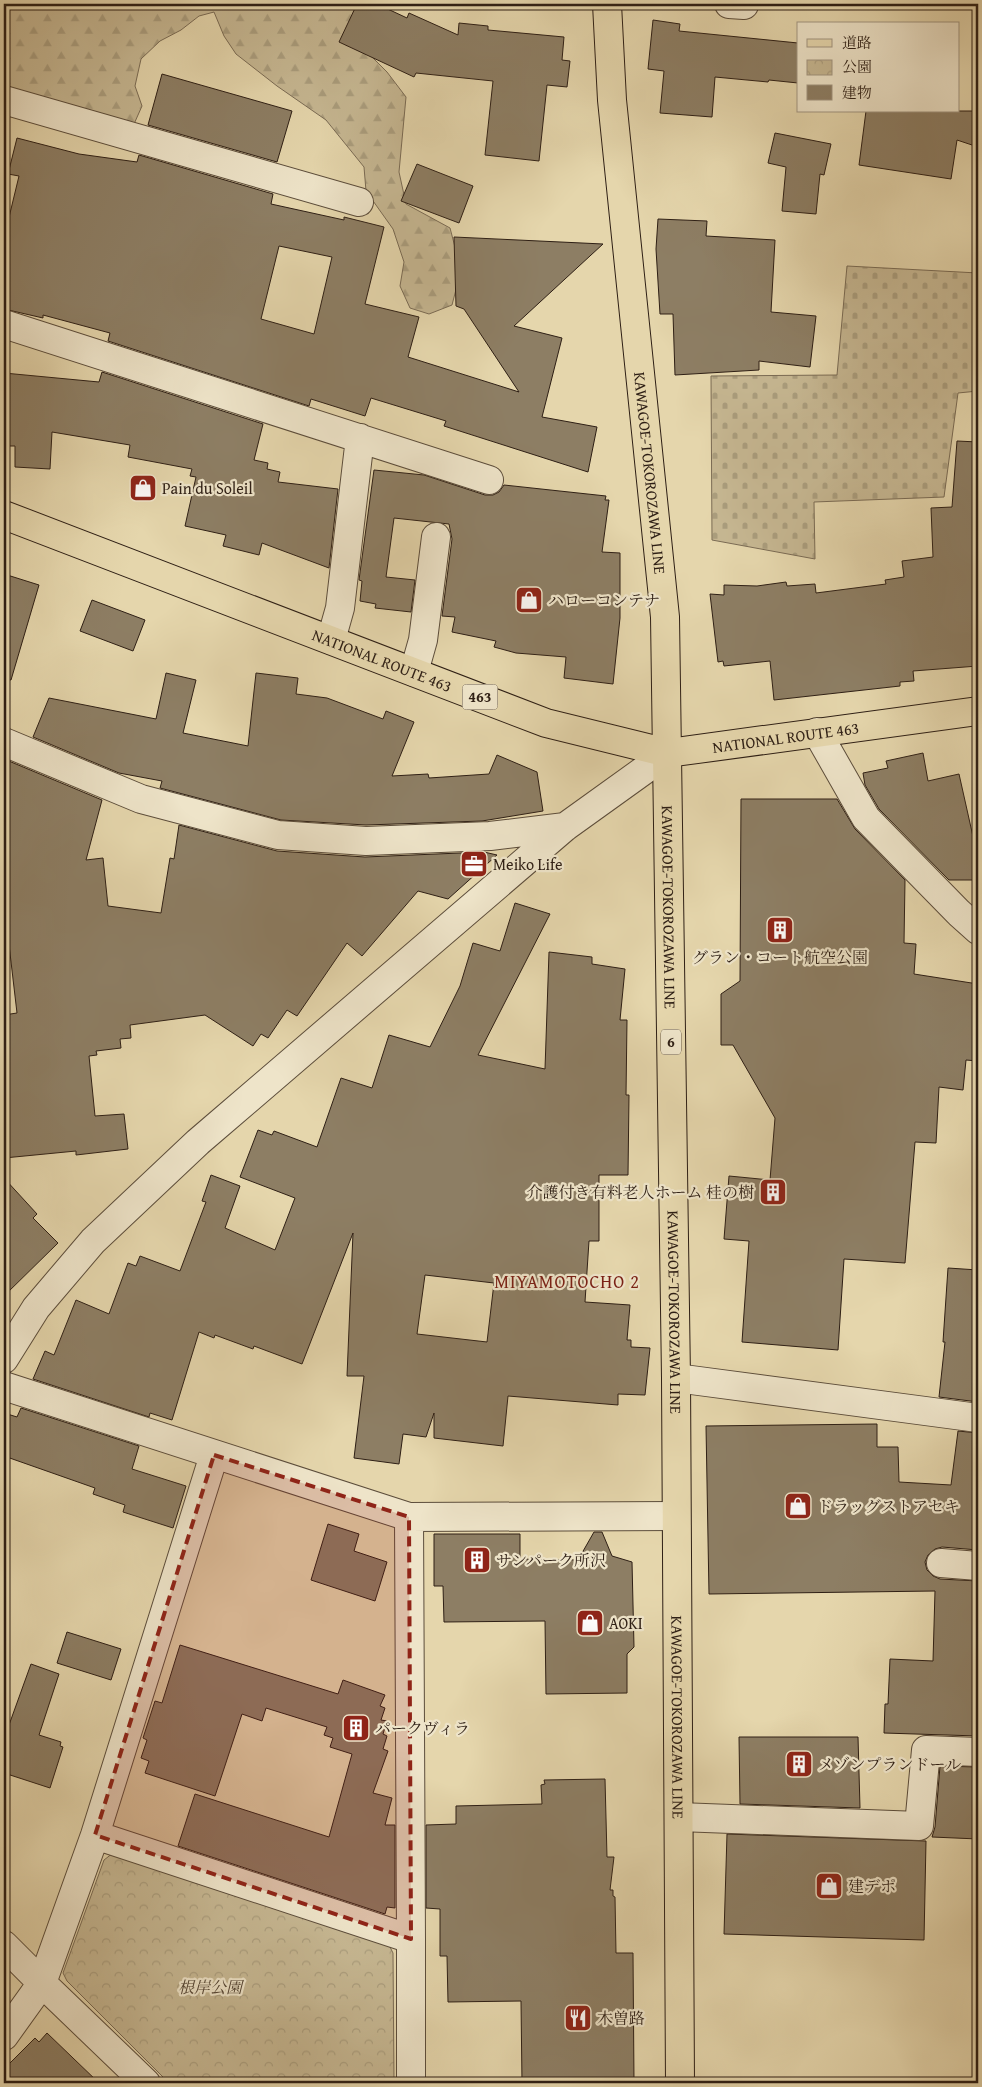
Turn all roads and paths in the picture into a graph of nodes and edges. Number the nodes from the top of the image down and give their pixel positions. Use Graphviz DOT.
graph roads {
  1 [pos="607,4"];
  2 [pos="4,100"];
  3 [pos="359,202"];
  4 [pos="4,324"];
  5 [pos="360,438"];
  6 [pos="489,480"];
  7 [pos="4,515"];
  8 [pos="436,536"];
  9 [pos="331,640"];
  10 [pos="414,672"];
  11 [pos="978,711"];
  12 [pos="817,732"];
  13 [pos="4,742"];
  14 [pos="668,753"];
  15 [pos="565,827"];
  16 [pos="978,930"];
  17 [pos="5,1354"];
  18 [pos="676,1378"];
  19 [pos="4,1386"];
  20 [pos="978,1418"];
  21 [pos="214,1455"];
  22 [pos="676,1516"];
  23 [pos="409,1517"];
  24 [pos="942,1563"];
  25 [pos="978,1566"];
  26 [pos="978,1752"];
  27 [pos="679,1818"];
  28 [pos="95,1835"];
  29 [pos="411,1939"];
  30 [pos="4,1945"];
  31 [pos="42,1983"];
  32 [pos="4,2036"];
  33 [pos="146,2083"];
  34 [pos="411,2083"];
  35 [pos="680,2083"];
  1 -- 14 [label="main road, KAWAGOE-TOKOROZAWA LINE / 6"];
  2 -- 3 [label="street"];
  4 -- 5 [label="street"];
  5 -- 6 [label="street"];
  5 -- 9 [label="street"];
  7 -- 9 [label="main road, NATIONAL ROUTE 463 / 463"];
  8 -- 10 [label="street"];
  9 -- 10 [label="main road, NATIONAL ROUTE 463 / 463"];
  10 -- 14 [label="main road, NATIONAL ROUTE 463 / 463"];
  11 -- 12 [label="main road, NATIONAL ROUTE 463 / 463"];
  12 -- 14 [label="main road, NATIONAL ROUTE 463 / 463"];
  12 -- 16 [label="street"];
  13 -- 15 [label="street"];
  14 -- 15 [label="street"];
  14 -- 18 [label="main road, KAWAGOE-TOKOROZAWA LINE / 6"];
  15 -- 17 [label="street"];
  18 -- 20 [label="street"];
  18 -- 22 [label="main road, KAWAGOE-TOKOROZAWA LINE / 6"];
  19 -- 21 [label="street"];
  21 -- 23 [label="street"];
  21 -- 28 [label="street"];
  22 -- 23 [label="street"];
  22 -- 27 [label="main road, KAWAGOE-TOKOROZAWA LINE / 6"];
  23 -- 29 [label="street"];
  24 -- 25 [label="street"];
  26 -- 27 [label="street"];
  27 -- 35 [label="main road, KAWAGOE-TOKOROZAWA LINE / 6"];
  28 -- 29 [label="street"];
  28 -- 31 [label="street"];
  29 -- 34 [label="street"];
  30 -- 31 [label="street"];
  31 -- 32 [label="street"];
  31 -- 33 [label="street"];
}
